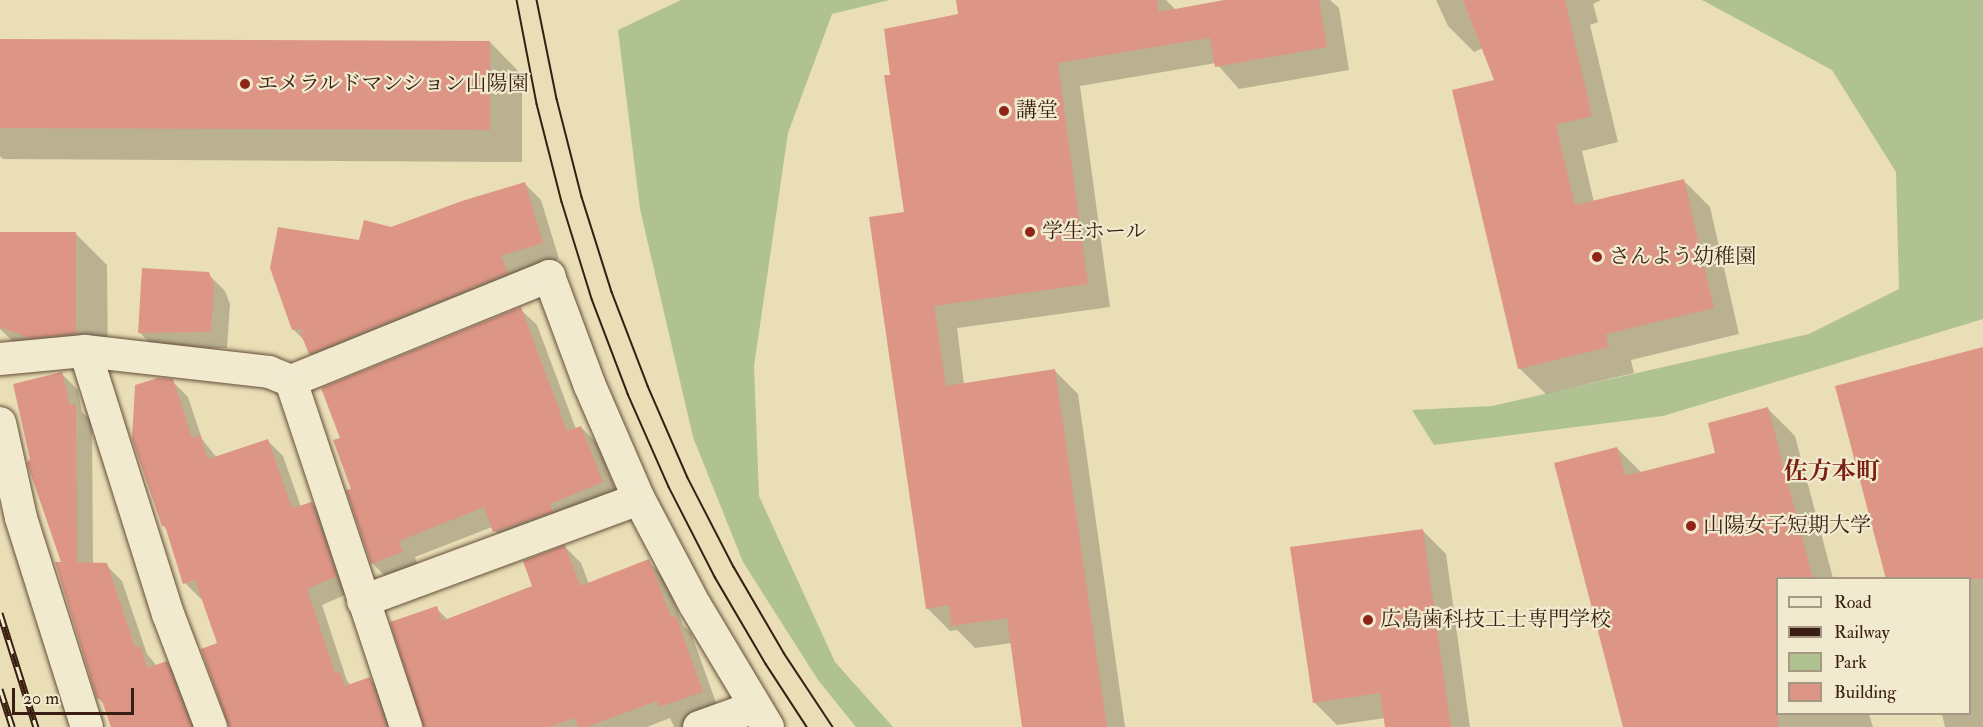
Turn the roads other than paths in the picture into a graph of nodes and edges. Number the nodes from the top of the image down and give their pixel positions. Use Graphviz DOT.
graph roads {
  1 [pos="85,351"];
  2 [pos="0,359"];
  3 [pos="291,381"];
  4 [pos="0,423"];
  5 [pos="639,499"];
  6 [pos="363,601"];
  7 [pos="761,717"];
  8 [pos="87,727"];
  9 [pos="211,727"];
  10 [pos="406,727"];
  11 [pos="699,727"];
  1 -- 2 [label="street"];
  1 -- 3 [label="street"];
  1 -- 9 [label="street"];
  3 -- 5 [label="street"];
  3 -- 6 [label="street"];
  4 -- 8 [label="street"];
  5 -- 6 [label="street"];
  5 -- 7 [label="street"];
  6 -- 10 [label="street"];
  7 -- 11 [label="street"];
}
